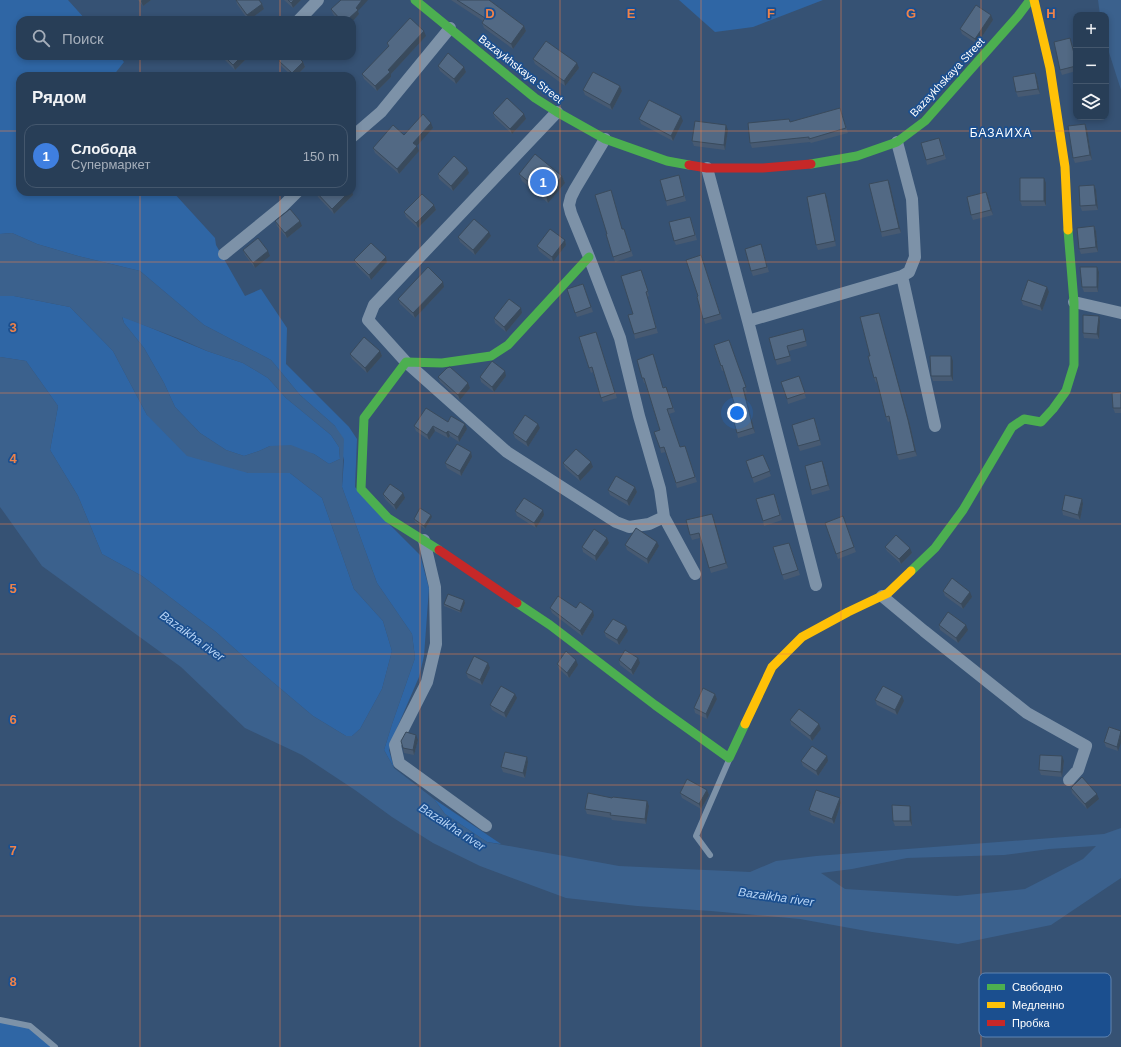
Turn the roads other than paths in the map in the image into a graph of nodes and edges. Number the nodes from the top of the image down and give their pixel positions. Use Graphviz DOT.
graph roads {
  1 [pos="318,0"];
  2 [pos="415,0"];
  3 [pos="1018,0"];
  4 [pos="1032,0"];
  5 [pos="303,16"];
  6 [pos="1018,16"];
  7 [pos="450,28"];
  8 [pos="556,112"];
  9 [pos="356,134"];
  10 [pos="605,139"];
  11 [pos="897,142"];
  12 [pos="707,168"];
  13 [pos="292,196"];
  14 [pos="224,254"];
  15 [pos="589,257"];
  16 [pos="902,276"];
  17 [pos="1074,302"];
  18 [pos="1121,313"];
  19 [pos="748,321"];
  20 [pos="406,362"];
  21 [pos="935,426"];
  22 [pos="664,517"];
  23 [pos="424,540"];
  24 [pos="695,574"];
  25 [pos="816,585"];
  26 [pos="882,596"];
  27 [pos="729,758"];
  28 [pos="1069,780"];
  29 [pos="486,826"];
  30 [pos="710,855"];
  31 [pos="0,1020"];
  32 [pos="55,1047"];
  1 -- 5 [label="street"];
  2 -- 7 [label="street, Bazaykhskaya Street"];
  3 -- 6 [label="street"];
  4 -- 6 [label="street, Bazaykhskaya Street"];
  4 -- 17 [label="street"];
  6 -- 11 [label="street, Bazaykhskaya Street"];
  7 -- 8 [label="street, Bazaykhskaya Street"];
  7 -- 9 [label="street"];
  8 -- 10 [label="street, Bazaykhskaya Street"];
  8 -- 20 [label="street"];
  10 -- 12 [label="street, Bazaykhskaya Street"];
  10 -- 15 [label="street"];
  11 -- 12 [label="street, Bazaykhskaya Street"];
  11 -- 16 [label="street"];
  12 -- 19 [label="street"];
  13 -- 14 [label="street"];
  15 -- 20 [label="street"];
  15 -- 22 [label="street"];
  16 -- 19 [label="street"];
  16 -- 21 [label="street"];
  17 -- 18 [label="street"];
  17 -- 26 [label="street"];
  19 -- 25 [label="street"];
  20 -- 22 [label="street"];
  20 -- 23 [label="street"];
  22 -- 24 [label="street"];
  23 -- 27 [label="street"];
  23 -- 29 [label="street"];
  26 -- 27 [label="street"];
  26 -- 28 [label="street"];
  27 -- 30 [label="lane"];
  31 -- 32 [label="lane"];
}
